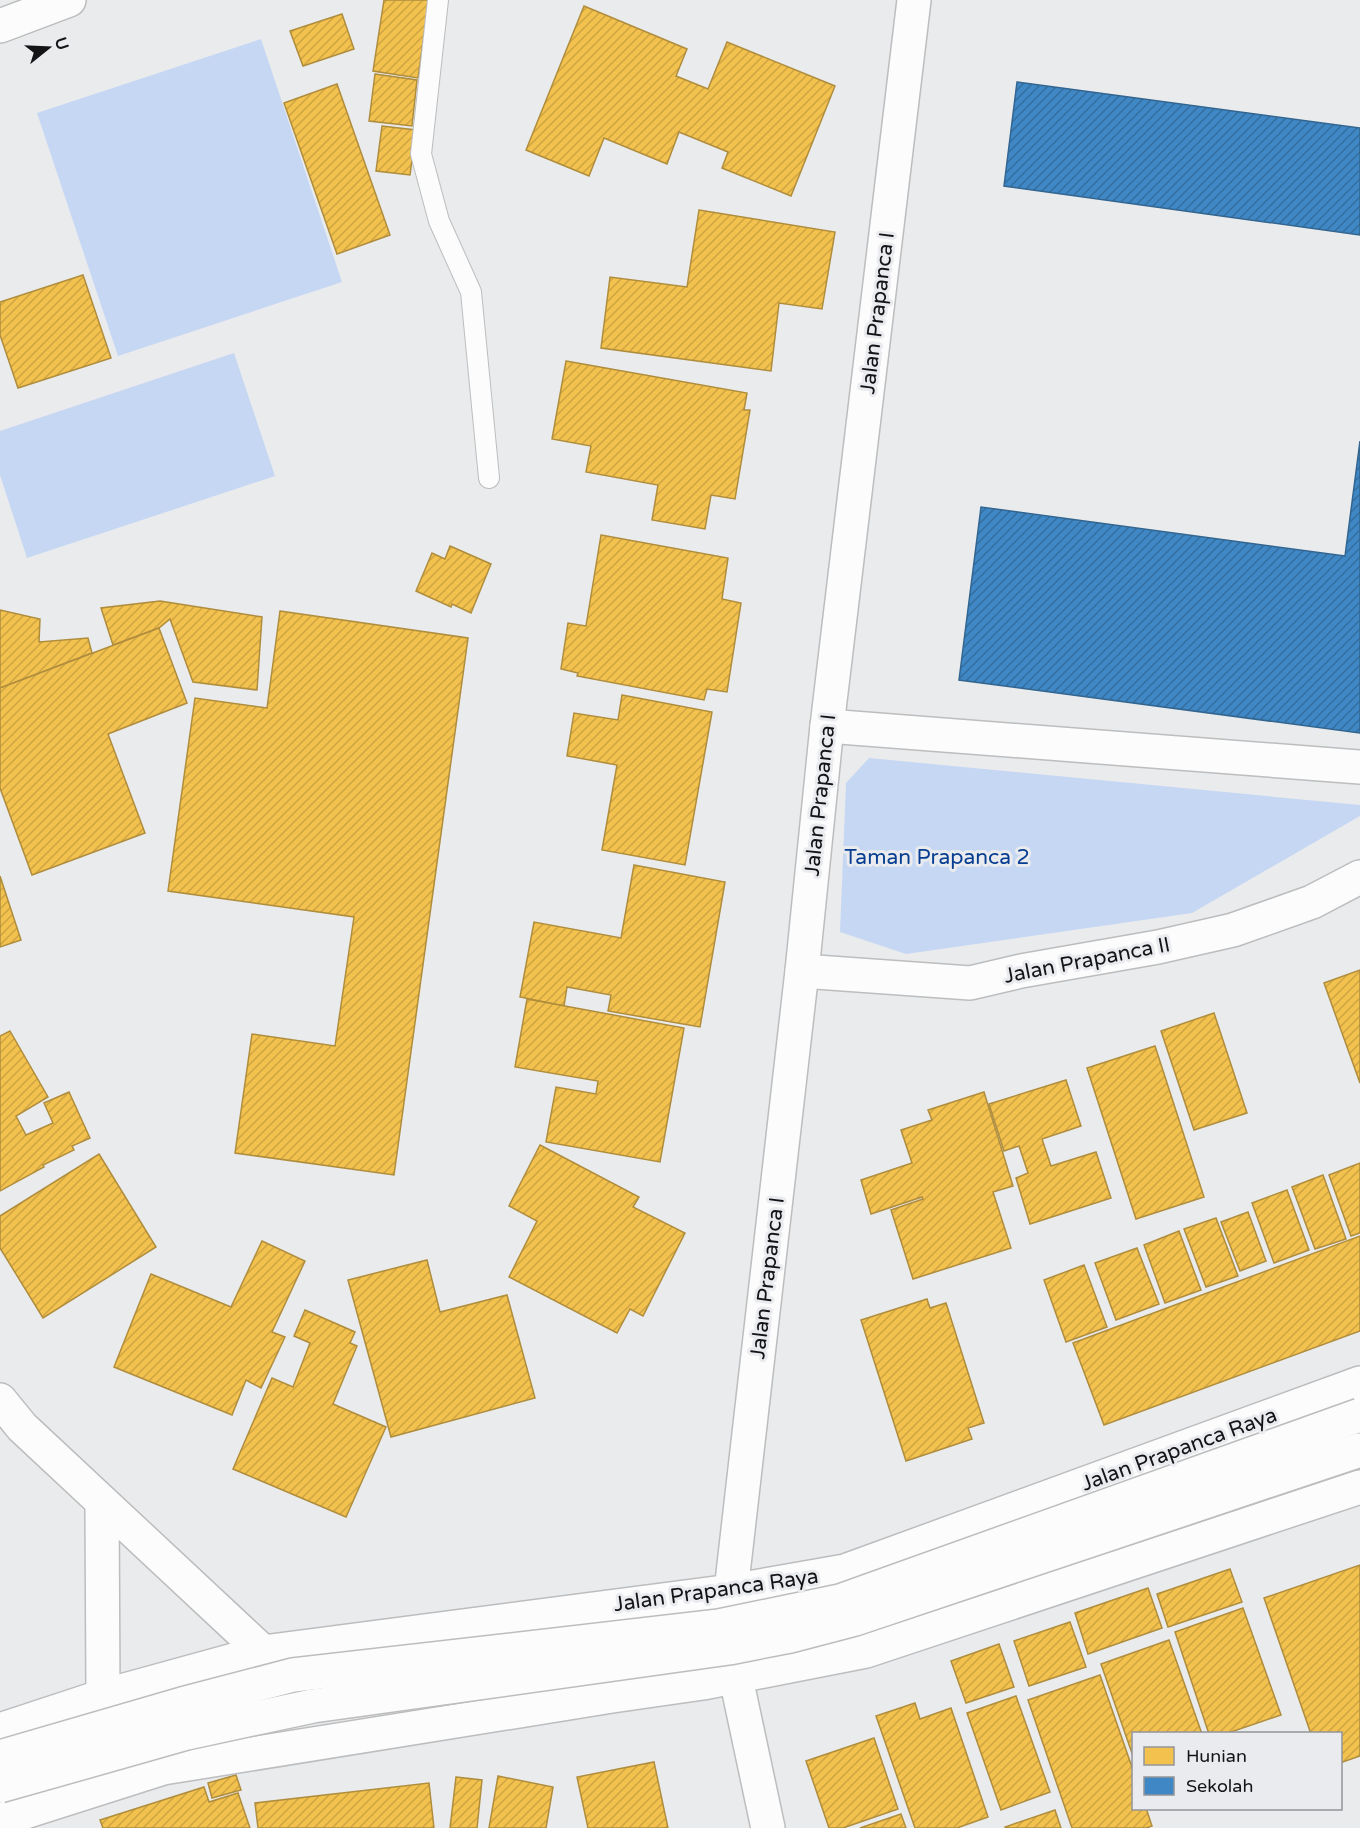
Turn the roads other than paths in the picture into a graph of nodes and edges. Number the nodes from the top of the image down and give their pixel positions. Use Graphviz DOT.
graph roads {
  1 [pos="69,0"];
  2 [pos="438,0"];
  3 [pos="914,0"];
  4 [pos="0,26"];
  5 [pos="489,478"];
  6 [pos="827,726"];
  7 [pos="1360,767"];
  8 [pos="1360,878"];
  9 [pos="802,971"];
  10 [pos="1360,1383"];
  11 [pos="0,1400"];
  12 [pos="1360,1415"];
  13 [pos="1360,1450"];
  14 [pos="1360,1487"];
  15 [pos="102,1502"];
  16 [pos="731,1591"];
  17 [pos="263,1652"];
  18 [pos="736,1678"];
  19 [pos="103,1696"];
  20 [pos="0,1730"];
  21 [pos="0,1757"];
  22 [pos="0,1786"];
  23 [pos="0,1820"];
  24 [pos="768,1828"];
  1 -- 4 [label="main road"];
  2 -- 5 [label="lane"];
  3 -- 6 [label="main road, Jalan Prapanca I"];
  6 -- 7 [label="main road"];
  6 -- 9 [label="main road, Jalan Prapanca I"];
  8 -- 9 [label="main road, Jalan Prapanca II"];
  9 -- 16 [label="main road, Jalan Prapanca I"];
  10 -- 16 [label="main road, Jalan Prapanca Raya"];
  11 -- 15 [label="main road"];
  12 -- 21 [label="main road, bridge"];
  13 -- 22 [label="main road, bridge"];
  14 -- 18 [label="main road"];
  15 -- 17 [label="main road"];
  15 -- 19 [label="main road"];
  16 -- 17 [label="main road, Jalan Prapanca Raya"];
  16 -- 18 [label="main road, Jalan Prapanca I"];
  17 -- 19 [label="main road, Jalan Prapanca Raya"];
  18 -- 23 [label="main road"];
  18 -- 24 [label="main road, Jalan Prapanca I"];
  19 -- 20 [label="main road, Jalan Prapanca Raya"];
}
